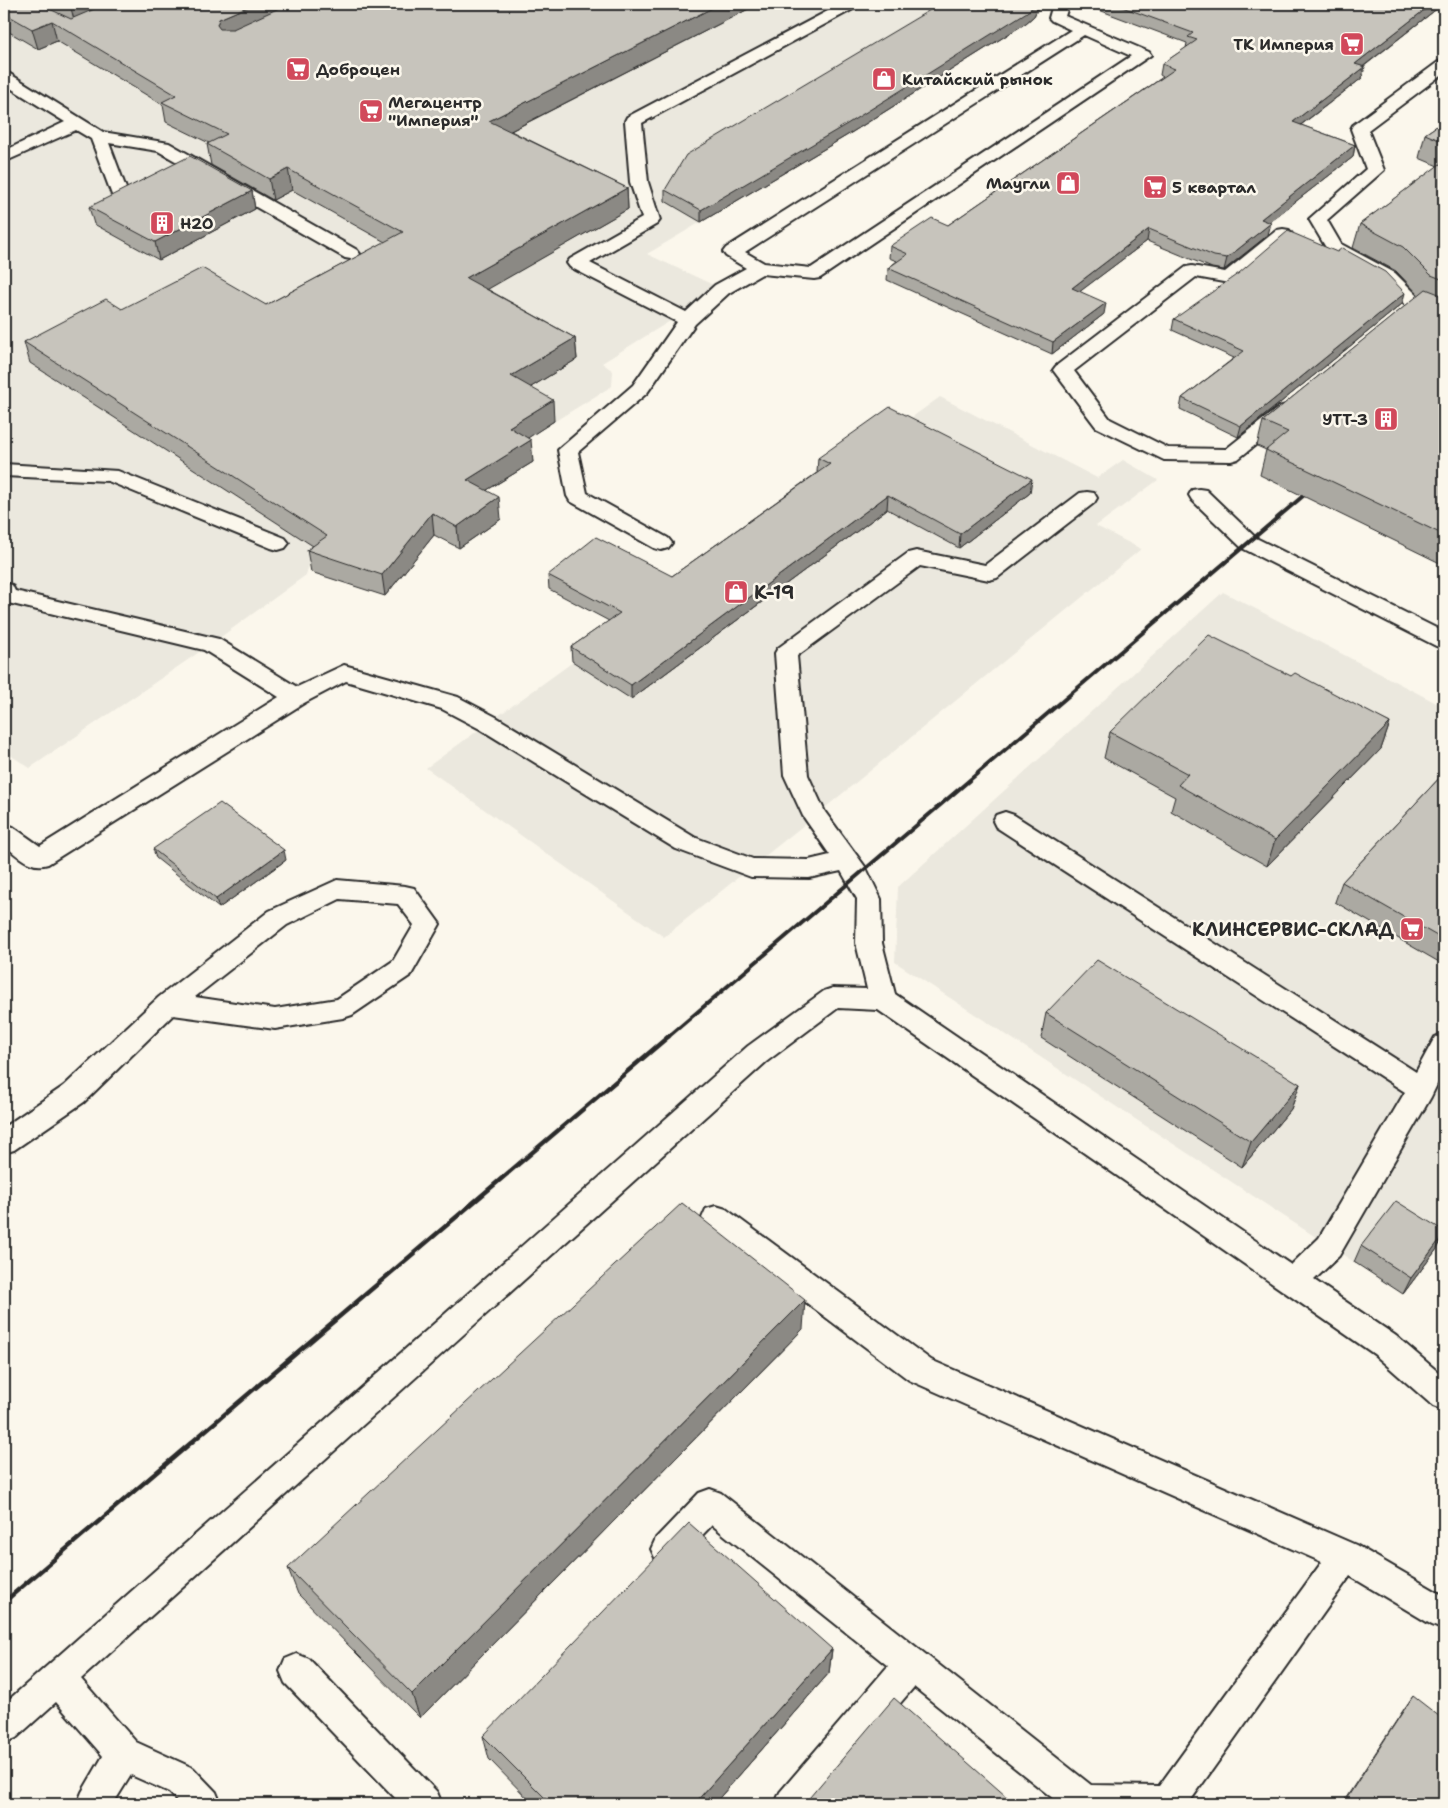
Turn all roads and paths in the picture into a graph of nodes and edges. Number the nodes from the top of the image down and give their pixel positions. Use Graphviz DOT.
graph roads {
  1 [pos="852,4"];
  2 [pos="1061,4"];
  3 [pos="1082,30"];
  4 [pos="1444,65"];
  5 [pos="4,77"];
  6 [pos="77,123"];
  7 [pos="98,136"];
  8 [pos="4,156"];
  9 [pos="118,191"];
  10 [pos="1284,234"];
  11 [pos="351,254"];
  12 [pos="759,268"];
  13 [pos="1416,305"];
  14 [pos="1444,316"];
  15 [pos="1400,317"];
  16 [pos="688,320"];
  17 [pos="1301,399"];
  18 [pos="4,470"];
  19 [pos="1199,495"];
  20 [pos="1087,498"];
  21 [pos="278,543"];
  22 [pos="661,543"];
  23 [pos="4,590"];
  24 [pos="1444,642"];
  25 [pos="296,697"];
  26 [pos="1005,821"];
  27 [pos="4,833"];
  28 [pos="847,861"];
  29 [pos="883,1000"];
  30 [pos="168,1004"];
  31 [pos="1444,1044"];
  32 [pos="1421,1089"];
  33 [pos="4,1142"];
  34 [pos="716,1218"];
  35 [pos="1293,1282"];
  36 [pos="1444,1396"];
  37 [pos="1345,1556"];
  38 [pos="649,1567"];
  39 [pos="1444,1614"];
  40 [pos="912,1664"];
  41 [pos="298,1671"];
  42 [pos="58,1678"];
  43 [pos="4,1726"];
  44 [pos="124,1754"];
  45 [pos="94,1804"];
  46 [pos="204,1804"];
  47 [pos="425,1804"];
  48 [pos="792,1804"];
  1 -- 16 [label="lane"];
  2 -- 3 [label="lane"];
  3 -- 12 [label="lane"];
  3 -- 12 [label="lane"];
  4 -- 13 [label="lane"];
  5 -- 6 [label="lane"];
  6 -- 7 [label="lane"];
  6 -- 8 [label="lane"];
  7 -- 9 [label="lane"];
  7 -- 11 [label="lane"];
  10 -- 17 [label="lane"];
  12 -- 16 [label="lane"];
  13 -- 14 [label="lane"];
  13 -- 15 [label="lane"];
  16 -- 22 [label="lane"];
  18 -- 21 [label="lane"];
  19 -- 24 [label="lane"];
  20 -- 28 [label="lane"];
  23 -- 25 [label="lane"];
  25 -- 27 [label="lane"];
  25 -- 28 [label="lane"];
  26 -- 32 [label="lane"];
  28 -- 29 [label="lane"];
  29 -- 35 [label="lane"];
  29 -- 42 [label="lane"];
  30 -- 30 [label="lane"];
  30 -- 33 [label="lane"];
  31 -- 32 [label="lane"];
  32 -- 35 [label="lane"];
  34 -- 37 [label="lane"];
  35 -- 36 [label="lane"];
  37 -- 39 [label="lane"];
  37 -- 40 [label="lane"];
  38 -- 40 [label="lane"];
  40 -- 48 [label="lane"];
  41 -- 47 [label="lane"];
  42 -- 43 [label="lane"];
  42 -- 44 [label="lane"];
  44 -- 45 [label="lane"];
  44 -- 46 [label="lane"];
}
